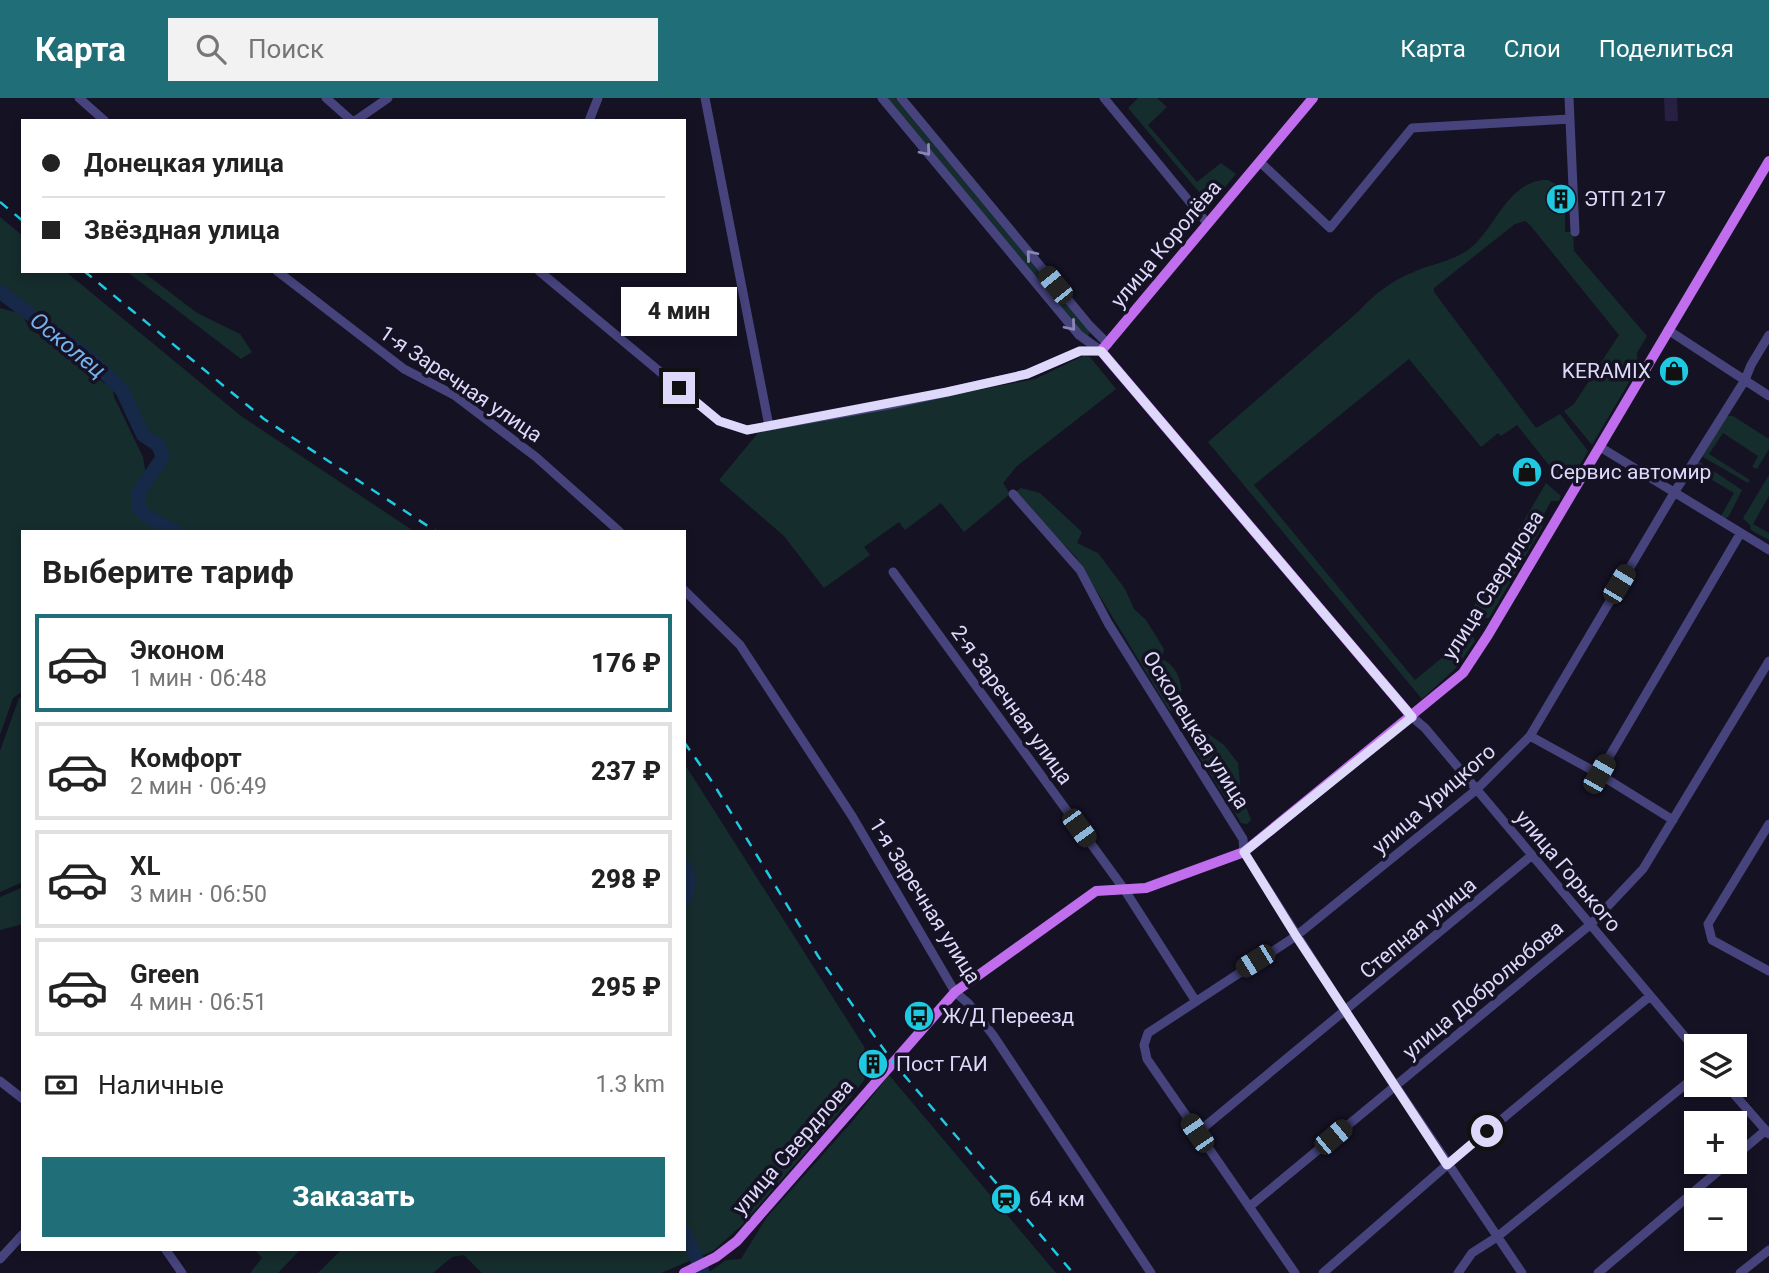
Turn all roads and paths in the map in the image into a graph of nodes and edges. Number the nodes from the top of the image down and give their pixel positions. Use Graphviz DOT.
graph roads {
  1 [pos="79,98"];
  2 [pos="326,98"];
  3 [pos="388,98"];
  4 [pos="598,98"];
  5 [pos="705,98"];
  6 [pos="882,98"];
  7 [pos="901,98"];
  8 [pos="1104,98"];
  9 [pos="1313,98"];
  10 [pos="1569,98"];
  11 [pos="103,119"];
  12 [pos="351,119"];
  13 [pos="356,119"];
  14 [pos="590,119"];
  15 [pos="1570,120"];
  16 [pos="1769,161"];
  17 [pos="1260,162"];
  18 [pos="1208,224"];
  19 [pos="1575,232"];
  20 [pos="280,273"];
  21 [pos="541,273"];
  22 [pos="1668,330"];
  23 [pos="1769,335"];
  24 [pos="1105,348"];
  25 [pos="1745,380"];
  26 [pos="1769,396"];
  27 [pos="769,426"];
  28 [pos="1600,447"];
  29 [pos="1674,494"];
  30 [pos="1013,495"];
  31 [pos="618,530"];
  32 [pos="1740,534"];
  33 [pos="1769,550"];
  34 [pos="893,572"];
  35 [pos="686,592"];
  36 [pos="1769,661"];
  37 [pos="1412,717"];
  38 [pos="1530,736"];
  39 [pos="1599,774"];
  40 [pos="1476,790"];
  41 [pos="1673,820"];
  42 [pos="1769,824"];
  43 [pos="1244,852"];
  44 [pos="1531,856"];
  45 [pos="1124,889"];
  46 [pos="1591,924"];
  47 [pos="1296,936"];
  48 [pos="1769,971"];
  49 [pos="955,992"];
  50 [pos="1650,996"];
  51 [pos="1195,1000"];
  52 [pos="1345,1012"];
  53 [pos="1684,1037"];
  54 [pos="0,1081"];
  55 [pos="1396,1085"];
  56 [pos="1684,1086"];
  57 [pos="21,1097"];
  58 [pos="1737,1097"];
  59 [pos="1768,1132"];
  60 [pos="1197,1133"];
  61 [pos="1747,1147"];
  62 [pos="1447,1165"];
  63 [pos="1714,1174"];
  64 [pos="1249,1207"];
  65 [pos="21,1236"];
  66 [pos="1497,1237"];
  67 [pos="1769,1250"];
  68 [pos="167,1251"];
  69 [pos="0,1259"];
  70 [pos="182,1273"];
  71 [pos="684,1273"];
  72 [pos="1151,1273"];
  73 [pos="1295,1273"];
  74 [pos="1323,1273"];
  75 [pos="1458,1273"];
  76 [pos="1522,1273"];
  77 [pos="1598,1273"];
  78 [pos="1740,1273"];
  1 -- 11 [label="street"];
  2 -- 12 [label="street"];
  3 -- 13 [label="street"];
  4 -- 14 [label="street"];
  5 -- 27 [label="street"];
  6 -- 24 [label="street, one-way"];
  24 -- 7 [label="street, one-way"];
  8 -- 18 [label="street"];
  9 -- 17 [label="main road, улица Королёва"];
  10 -- 15 [label="street"];
  15 -- 17 [label="street"];
  15 -- 19 [label="street"];
  16 -- 22 [label="main road, улица Свердлова"];
  17 -- 18 [label="main road, улица Королёва"];
  18 -- 24 [label="main road, улица Королёва"];
  20 -- 31 [label="street, 1-я Заречная улица"];
  21 -- 27 [label="street"];
  22 -- 25 [label="street"];
  22 -- 28 [label="main road, улица Свердлова"];
  23 -- 25 [label="street, улица Урицкого"];
  24 -- 27 [label="street"];
  24 -- 37 [label="main road"];
  25 -- 26 [label="street"];
  25 -- 29 [label="street, улица Урицкого"];
  28 -- 29 [label="street"];
  28 -- 37 [label="main road, улица Свердлова"];
  29 -- 32 [label="street"];
  29 -- 38 [label="street, улица Урицкого"];
  30 -- 43 [label="street, Осколецкая улица"];
  32 -- 33 [label="street"];
  32 -- 39 [label="street"];
  34 -- 45 [label="street, 2-я Заречная улица"];
  35 -- 49 [label="street, 1-я Заречная улица"];
  36 -- 41 [label="street, улица Добролюбова"];
  37 -- 40 [label="street, улица Горького"];
  37 -- 43 [label="main road, улица Свердлова"];
  38 -- 39 [label="street"];
  38 -- 40 [label="street, улица Урицкого"];
  39 -- 41 [label="street"];
  40 -- 44 [label="street, улица Горького"];
  40 -- 47 [label="street, улица Урицкого"];
  41 -- 46 [label="street, улица Добролюбова"];
  42 -- 48 [label="street"];
  43 -- 45 [label="main road, улица Свердлова"];
  43 -- 47 [label="street, Осколецкая улица"];
  44 -- 46 [label="street, улица Горького"];
  44 -- 52 [label="street, Степная улица"];
  45 -- 49 [label="main road, улица Свердлова"];
  45 -- 51 [label="street, 2-я Заречная улица"];
  46 -- 50 [label="street, улица Горького"];
  46 -- 55 [label="street, улица Добролюбова"];
  47 -- 51 [label="street, улица Урицкого"];
  47 -- 52 [label="street, Осколецкая улица"];
  49 -- 71 [label="main road, улица Свердлова"];
  49 -- 72 [label="street, 1-я Заречная улица"];
  50 -- 53 [label="street, улица Горького"];
  50 -- 62 [label="street"];
  51 -- 60 [label="street, улица Урицкого"];
  52 -- 55 [label="street, Осколецкая улица"];
  52 -- 60 [label="street, Степная улица"];
  54 -- 57 [label="street"];
  55 -- 62 [label="street, Осколецкая улица"];
  55 -- 64 [label="street, улица Добролюбова"];
  56 -- 66 [label="street"];
  58 -- 59 [label="street"];
  59 -- 61 [label="street"];
  60 -- 64 [label="street"];
  62 -- 66 [label="street, Осколецкая улица"];
  62 -- 74 [label="street"];
  63 -- 77 [label="street"];
  64 -- 73 [label="street"];
  65 -- 69 [label="street"];
  66 -- 75 [label="street"];
  66 -- 76 [label="street, Осколецкая улица"];
  67 -- 78 [label="street"];
  68 -- 70 [label="street"];
}
